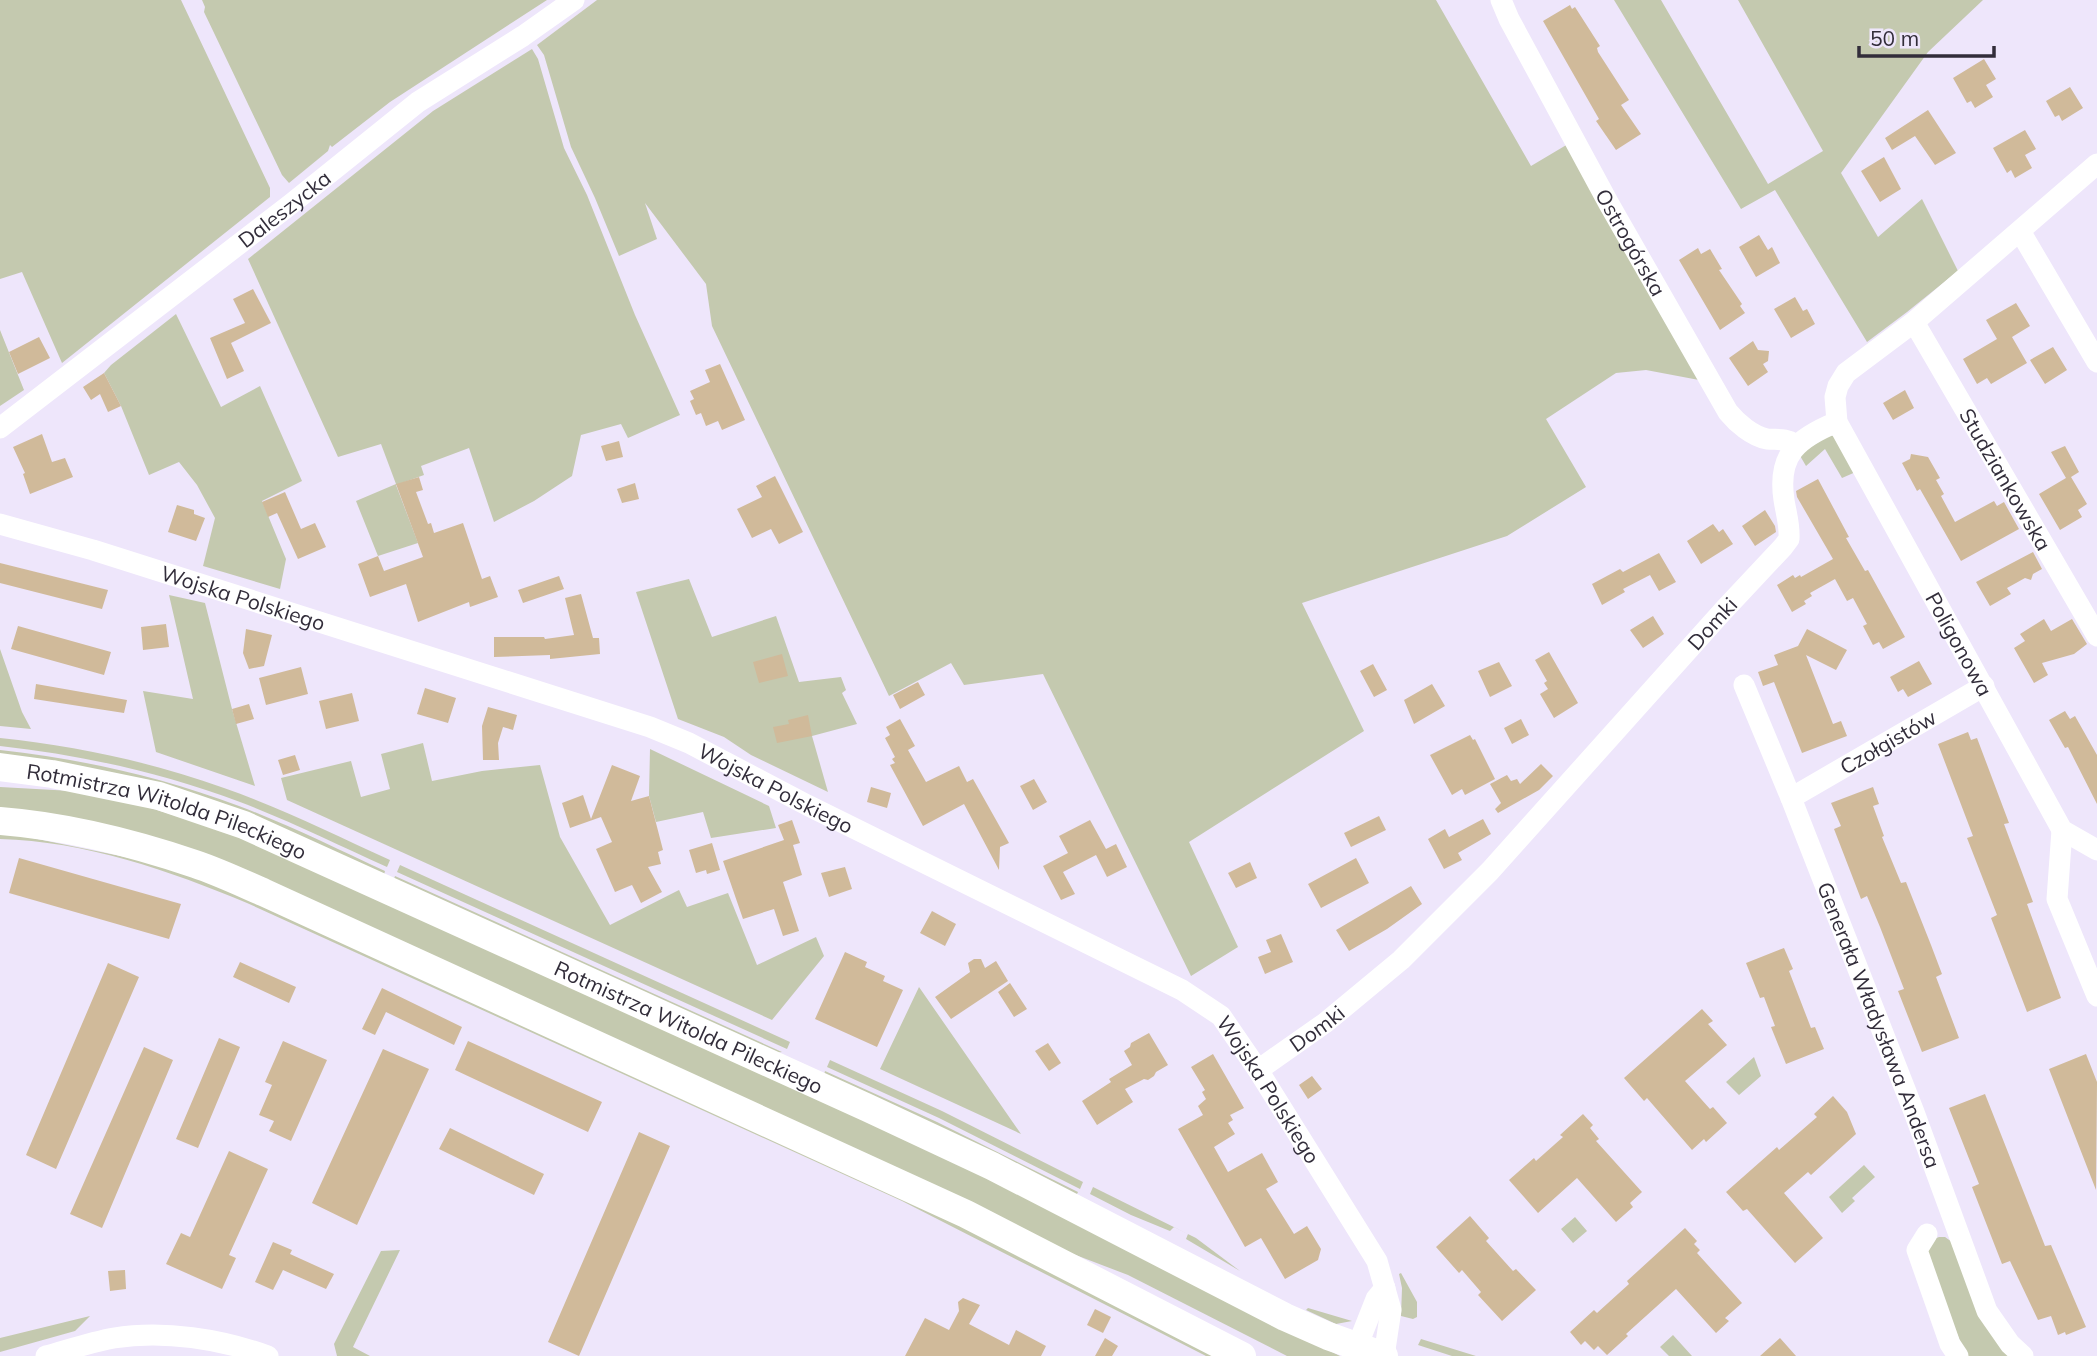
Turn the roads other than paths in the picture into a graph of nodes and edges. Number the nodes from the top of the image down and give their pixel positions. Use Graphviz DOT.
graph roads {
  1 [pos="574,0"];
  2 [pos="1502,0"];
  3 [pos="2097,164"];
  4 [pos="2020,231"];
  5 [pos="1914,322"];
  6 [pos="2097,362"];
  7 [pos="1837,422"];
  8 [pos="0,428"];
  9 [pos="1795,444"];
  10 [pos="0,524"];
  11 [pos="2097,636"];
  12 [pos="1744,685"];
  13 [pos="1984,686"];
  14 [pos="0,767"];
  15 [pos="1791,798"];
  16 [pos="0,821"];
  17 [pos="2062,830"];
  18 [pos="2097,850"];
  19 [pos="2097,996"];
  20 [pos="1258,1070"];
  21 [pos="1927,1234"];
  22 [pos="1385,1288"];
  23 [pos="1357,1347"];
  24 [pos="46,1356"];
  25 [pos="268,1356"];
  26 [pos="1242,1356"];
  27 [pos="1384,1356"];
  28 [pos="1958,1356"];
  29 [pos="2023,1356"];
  1 -- 8 [label="street, Daleszycka"];
  2 -- 9 [label="street, Ostrogórska"];
  3 -- 4 [label="street"];
  4 -- 5 [label="street"];
  4 -- 6 [label="street"];
  5 -- 7 [label="street"];
  5 -- 11 [label="street, Studziankowska"];
  7 -- 9 [label="street"];
  7 -- 13 [label="street, Poligonowa"];
  9 -- 20 [label="street, Domki"];
  10 -- 20 [label="street, Wojska Polskiego"];
  12 -- 15 [label="street, Generała Władysława Andersa"];
  13 -- 15 [label="street, Czołgistów"];
  13 -- 17 [label="street, Poligonowa"];
  14 -- 23 [label="main road, Rotmistrza Witolda Pileckiego"];
  15 -- 29 [label="street, Generała Władysława Andersa"];
  16 -- 26 [label="main road, Rotmistrza Witolda Pileckiego"];
  17 -- 18 [label="street"];
  17 -- 19 [label="street"];
  20 -- 22 [label="street, Wojska Polskiego"];
  21 -- 28 [label="street"];
  22 -- 23 [label="street"];
  22 -- 27 [label="street, Wojska Polskiego"];
  23 -- 27 [label="main road, Wojska Polskiego"];
  24 -- 25 [label="street"];
}
